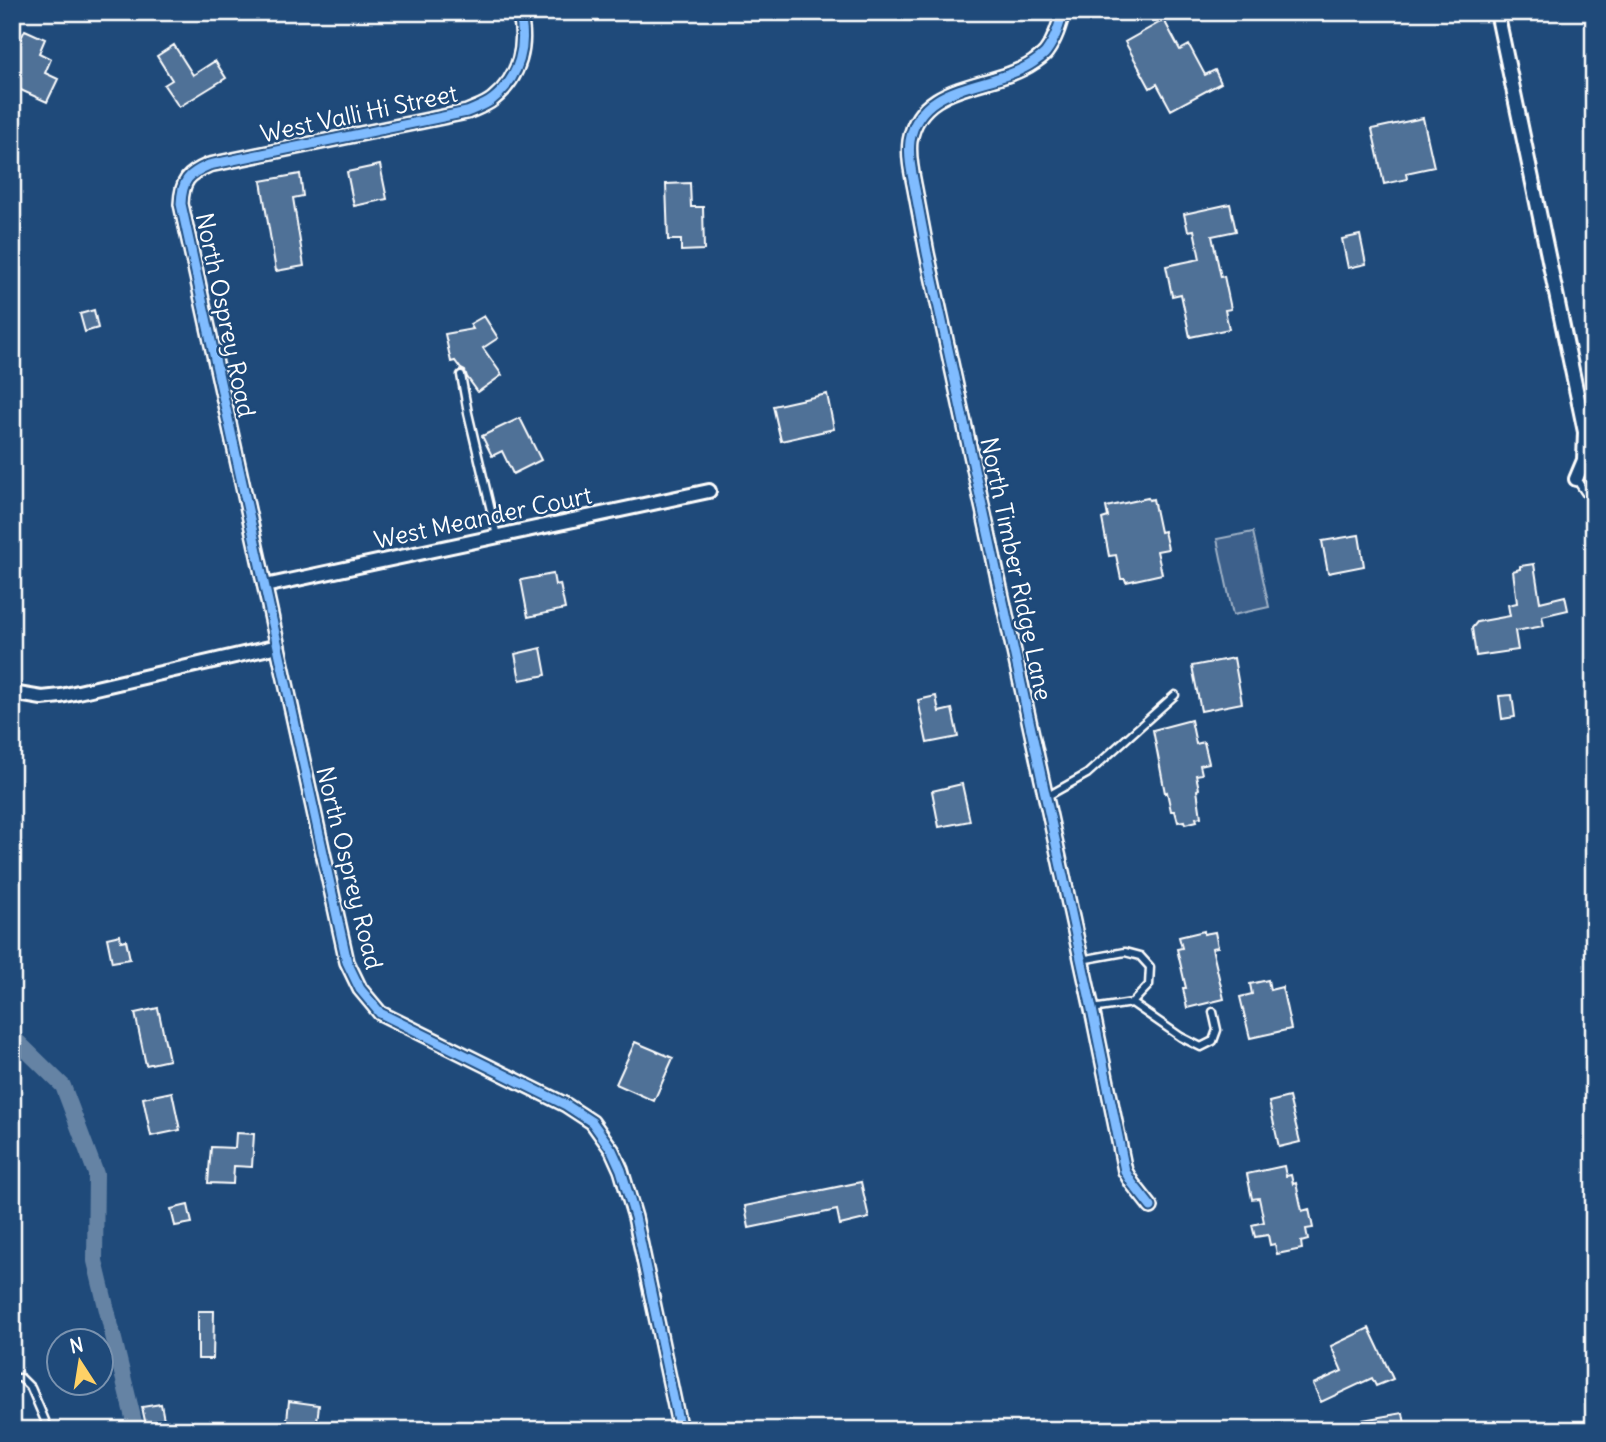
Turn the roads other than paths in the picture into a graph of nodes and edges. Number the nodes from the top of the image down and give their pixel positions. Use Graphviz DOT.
graph roads {
  1 [pos="519,12"];
  2 [pos="1063,12"];
  3 [pos="1497,12"];
  4 [pos="188,177"];
  5 [pos="461,374"];
  6 [pos="1576,479"];
  7 [pos="709,491"];
  8 [pos="1594,509"];
  9 [pos="497,536"];
  10 [pos="265,586"];
  11 [pos="278,646"];
  12 [pos="12,693"];
  13 [pos="1175,695"];
  14 [pos="1046,797"];
  15 [pos="1081,960"];
  16 [pos="1132,1003"];
  17 [pos="1092,1009"];
  18 [pos="1213,1012"];
  19 [pos="1151,1207"];
  20 [pos="12,1378"];
  21 [pos="49,1430"];
  22 [pos="680,1430"];
  1 -- 4 [label="street, West Valli Hi Street"];
  2 -- 14 [label="street, North Timber Ridge Lane"];
  3 -- 6 [label="street"];
  4 -- 10 [label="street, North Osprey Road"];
  5 -- 9 [label="lane"];
  6 -- 8 [label="lane"];
  7 -- 9 [label="street, West Meander Court"];
  9 -- 10 [label="street, West Meander Court"];
  10 -- 11 [label="street, North Osprey Road"];
  11 -- 12 [label="street"];
  11 -- 22 [label="street, North Osprey Road"];
  13 -- 14 [label="lane"];
  14 -- 15 [label="street, North Timber Ridge Lane"];
  15 -- 16 [label="lane"];
  15 -- 17 [label="street, North Timber Ridge Lane"];
  16 -- 17 [label="lane"];
  16 -- 18 [label="lane"];
  17 -- 19 [label="street, North Timber Ridge Lane"];
  20 -- 21 [label="lane"];
}
